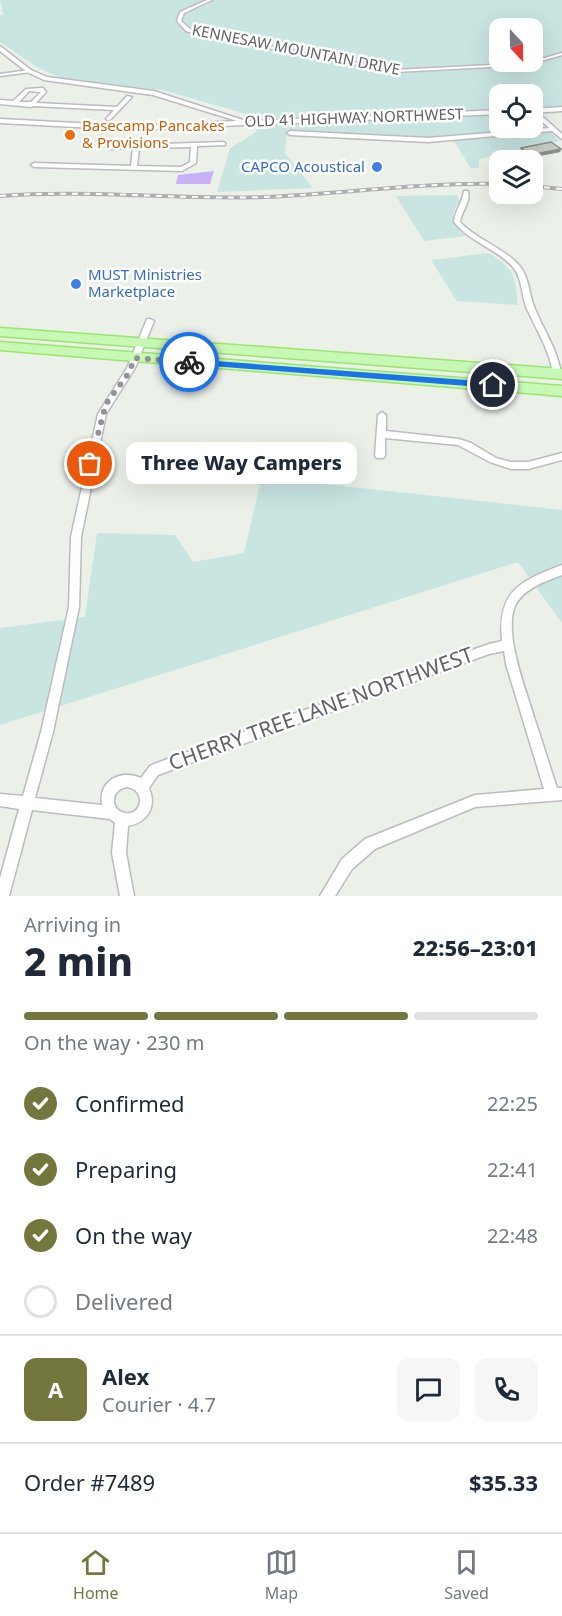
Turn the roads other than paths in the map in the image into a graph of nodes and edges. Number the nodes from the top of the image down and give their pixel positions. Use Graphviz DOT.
graph roads {
  1 [pos="210,0"];
  2 [pos="0,48"];
  3 [pos="562,54"];
  4 [pos="29,71"];
  5 [pos="0,75"];
  6 [pos="50,80"];
  7 [pos="40,88"];
  8 [pos="129,97"];
  9 [pos="0,102"];
  10 [pos="14,103"];
  11 [pos="31,105"];
  12 [pos="118,109"];
  13 [pos="562,110"];
  14 [pos="543,111"];
  15 [pos="489,112"];
  16 [pos="109,119"];
  17 [pos="543,120"];
  18 [pos="0,121"];
  19 [pos="247,123"];
  20 [pos="553,129"];
  21 [pos="290,133"];
  22 [pos="562,137"];
  23 [pos="223,144"];
  24 [pos="194,145"];
  25 [pos="108,147"];
  26 [pos="136,147"];
  27 [pos="34,165"];
  28 [pos="134,168"];
  29 [pos="466,192"];
  30 [pos="150,321"];
  31 [pos="0,332"];
  32 [pos="142,342"];
  33 [pos="0,346"];
  34 [pos="135,358"];
  35 [pos="560,373"];
  36 [pos="562,391"];
  37 [pos="382,415"];
  38 [pos="381,434"];
  39 [pos="380,456"];
  40 [pos="562,456"];
  41 [pos="562,570"];
  42 [pos="507,645"];
  43 [pos="143,786"];
  44 [pos="557,794"];
  45 [pos="0,800"];
  46 [pos="28,803"];
  47 [pos="117,817"];
  48 [pos="2,896"];
  49 [pos="127,896"];
  50 [pos="327,896"];
  1 -- 3 [label="street, KENNESAW MOUNTAIN DRIVE"];
  2 -- 4 [label="street"];
  4 -- 5 [label="street"];
  4 -- 6 [label="street"];
  6 -- 7 [label="street"];
  6 -- 19 [label="street"];
  7 -- 10 [label="street"];
  7 -- 11 [label="street"];
  8 -- 12 [label="street"];
  9 -- 10 [label="street"];
  10 -- 11 [label="street"];
  11 -- 12 [label="street"];
  12 -- 16 [label="street"];
  13 -- 14 [label="street"];
  15 -- 19 [label="street, OLD 41 HIGHWAY NORTHWEST"];
  17 -- 20 [label="street"];
  18 -- 19 [label="street, OLD 41 HIGHWAY NORTHWEST"];
  20 -- 21 [label="street"];
  20 -- 22 [label="street"];
  23 -- 24 [label="street"];
  24 -- 26 [label="street"];
  24 -- 28 [label="street"];
  25 -- 26 [label="street"];
  26 -- 28 [label="street"];
  27 -- 28 [label="street"];
  29 -- 35 [label="street"];
  30 -- 32 [label="street"];
  31 -- 32 [label="main road"];
  32 -- 34 [label="street"];
  32 -- 35 [label="main road"];
  33 -- 34 [label="main road"];
  34 -- 36 [label="main road"];
  34 -- 46 [label="street"];
  37 -- 38 [label="street"];
  38 -- 39 [label="street"];
  38 -- 40 [label="street"];
  41 -- 42 [label="street"];
  42 -- 43 [label="street, CHERRY TREE LANE NORTHWEST"];
  42 -- 44 [label="street"];
  43 -- 47 [label="street"];
  43 -- 47 [label="street"];
  44 -- 50 [label="street"];
  45 -- 46 [label="street"];
  46 -- 47 [label="street"];
  46 -- 48 [label="street"];
  47 -- 49 [label="street"];
}
